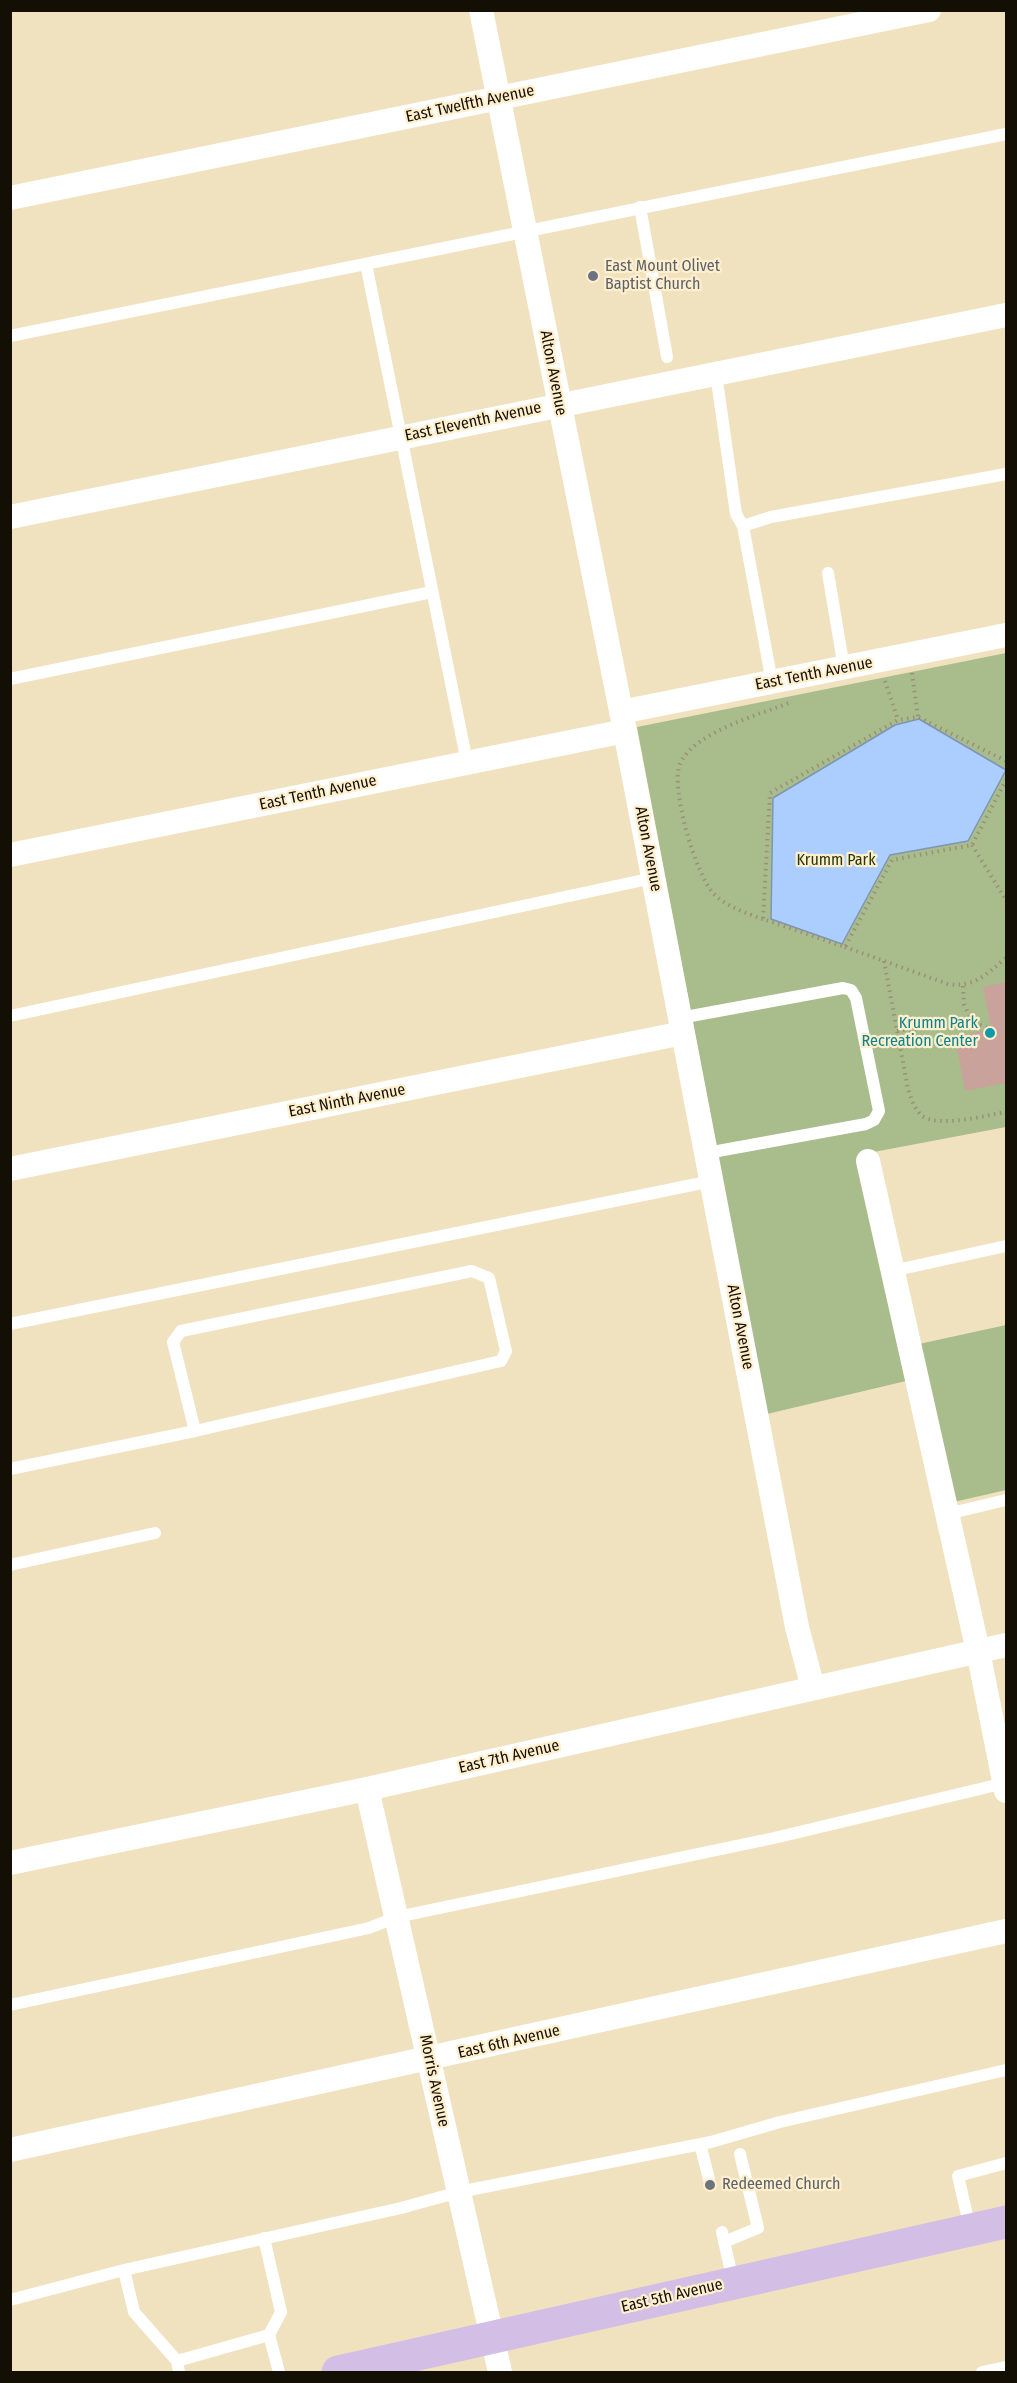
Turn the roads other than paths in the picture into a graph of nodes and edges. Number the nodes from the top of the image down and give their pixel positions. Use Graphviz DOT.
graph roads {
  1 [pos="481,10"];
  2 [pos="929,10"];
  3 [pos="498,98"];
  4 [pos="1006,134"];
  5 [pos="10,198"];
  6 [pos="640,207"];
  7 [pos="524,230"];
  8 [pos="366,264"];
  9 [pos="1006,315"];
  10 [pos="10,336"];
  11 [pos="667,357"];
  12 [pos="716,374"];
  13 [pos="559,405"];
  14 [pos="400,437"];
  15 [pos="1006,474"];
  16 [pos="10,517"];
  17 [pos="743,526"];
  18 [pos="828,573"];
  19 [pos="432,592"];
  20 [pos="1006,635"];
  21 [pos="844,668"];
  22 [pos="10,679"];
  23 [pos="772,682"];
  24 [pos="623,722"];
  25 [pos="467,762"];
  26 [pos="10,855"];
  27 [pos="653,878"];
  28 [pos="10,1016"];
  29 [pos="682,1026"];
  30 [pos="707,1153"];
  31 [pos="868,1161"];
  32 [pos="10,1169"];
  33 [pos="712,1181"];
  34 [pos="1006,1246"];
  35 [pos="892,1271"];
  36 [pos="10,1324"];
  37 [pos="195,1431"];
  38 [pos="10,1469"];
  39 [pos="1006,1500"];
  40 [pos="947,1514"];
  41 [pos="155,1533"];
  42 [pos="10,1565"];
  43 [pos="1006,1645"];
  44 [pos="978,1651"];
  45 [pos="813,1689"];
  46 [pos="998,1718"];
  47 [pos="1006,1787"];
  48 [pos="368,1789"];
  49 [pos="10,1863"];
  50 [pos="397,1917"];
  51 [pos="1006,1931"];
  52 [pos="10,2006"];
  53 [pos="429,2060"];
  54 [pos="1006,2070"];
  55 [pos="700,2144"];
  56 [pos="10,2150"];
  57 [pos="740,2154"];
  58 [pos="1006,2163"];
  59 [pos="709,2179"];
  60 [pos="459,2192"];
  61 [pos="1006,2222"];
  62 [pos="971,2230"];
  63 [pos="264,2238"];
  64 [pos="124,2270"];
  65 [pos="733,2282"];
  66 [pos="10,2300"];
  67 [pos="269,2335"];
  68 [pos="494,2337"];
  69 [pos="178,2367"];
  70 [pos="1006,2367"];
  71 [pos="279,2373"];
  72 [pos="338,2373"];
  73 [pos="500,2373"];
  74 [pos="982,2373"];
  1 -- 3 [label="street, Alton Avenue"];
  2 -- 3 [label="street, East Twelfth Avenue"];
  3 -- 5 [label="street, East Twelfth Avenue"];
  3 -- 7 [label="street, Alton Avenue"];
  4 -- 6 [label="lane"];
  6 -- 7 [label="lane"];
  6 -- 11 [label="lane"];
  7 -- 8 [label="lane"];
  7 -- 13 [label="street, Alton Avenue"];
  8 -- 10 [label="lane"];
  8 -- 14 [label="lane"];
  9 -- 12 [label="street, East Eleventh Avenue"];
  12 -- 13 [label="street, East Eleventh Avenue"];
  12 -- 17 [label="lane"];
  13 -- 14 [label="street, East Eleventh Avenue"];
  13 -- 24 [label="street, Alton Avenue"];
  14 -- 16 [label="street, East Eleventh Avenue"];
  14 -- 19 [label="lane"];
  15 -- 17 [label="lane"];
  17 -- 23 [label="lane"];
  18 -- 21 [label="lane"];
  19 -- 22 [label="lane"];
  19 -- 25 [label="lane"];
  20 -- 21 [label="street, East Tenth Avenue"];
  21 -- 23 [label="street, East Tenth Avenue"];
  23 -- 24 [label="street, East Tenth Avenue"];
  24 -- 25 [label="street, East Tenth Avenue"];
  24 -- 27 [label="street, Alton Avenue"];
  25 -- 26 [label="street, East Tenth Avenue"];
  27 -- 28 [label="lane"];
  27 -- 29 [label="street, Alton Avenue"];
  29 -- 30 [label="street, Alton Avenue"];
  29 -- 30 [label="lane"];
  29 -- 32 [label="street, East Ninth Avenue"];
  30 -- 33 [label="street, Alton Avenue"];
  31 -- 35 [label="street"];
  33 -- 36 [label="lane"];
  33 -- 45 [label="street, Alton Avenue"];
  34 -- 35 [label="lane"];
  35 -- 40 [label="street"];
  37 -- 37 [label="lane"];
  37 -- 38 [label="lane"];
  39 -- 40 [label="lane"];
  40 -- 44 [label="street"];
  41 -- 42 [label="lane"];
  43 -- 44 [label="street, East 7th Avenue"];
  44 -- 45 [label="street, East 7th Avenue"];
  44 -- 46 [label="street"];
  45 -- 48 [label="street, East 7th Avenue"];
  46 -- 47 [label="street"];
  47 -- 50 [label="lane"];
  48 -- 49 [label="street, East 7th Avenue"];
  48 -- 50 [label="street, Morris Avenue"];
  50 -- 52 [label="lane"];
  50 -- 53 [label="street, Morris Avenue"];
  51 -- 53 [label="street, East 6th Avenue"];
  53 -- 56 [label="street, East 6th Avenue"];
  53 -- 60 [label="street, Morris Avenue"];
  54 -- 55 [label="lane"];
  55 -- 59 [label="lane"];
  55 -- 60 [label="lane"];
  57 -- 65 [label="lane"];
  58 -- 62 [label="lane"];
  60 -- 63 [label="lane"];
  60 -- 68 [label="street, Morris Avenue"];
  61 -- 62 [label="main road, East 5th Avenue"];
  62 -- 65 [label="main road, East 5th Avenue"];
  63 -- 64 [label="lane"];
  63 -- 67 [label="lane"];
  64 -- 66 [label="lane"];
  64 -- 69 [label="lane"];
  65 -- 68 [label="main road, East 5th Avenue"];
  67 -- 69 [label="lane"];
  67 -- 71 [label="lane"];
  68 -- 72 [label="main road, East 5th Avenue"];
  68 -- 73 [label="street, Morris Avenue"];
  70 -- 74 [label="lane"];
}
